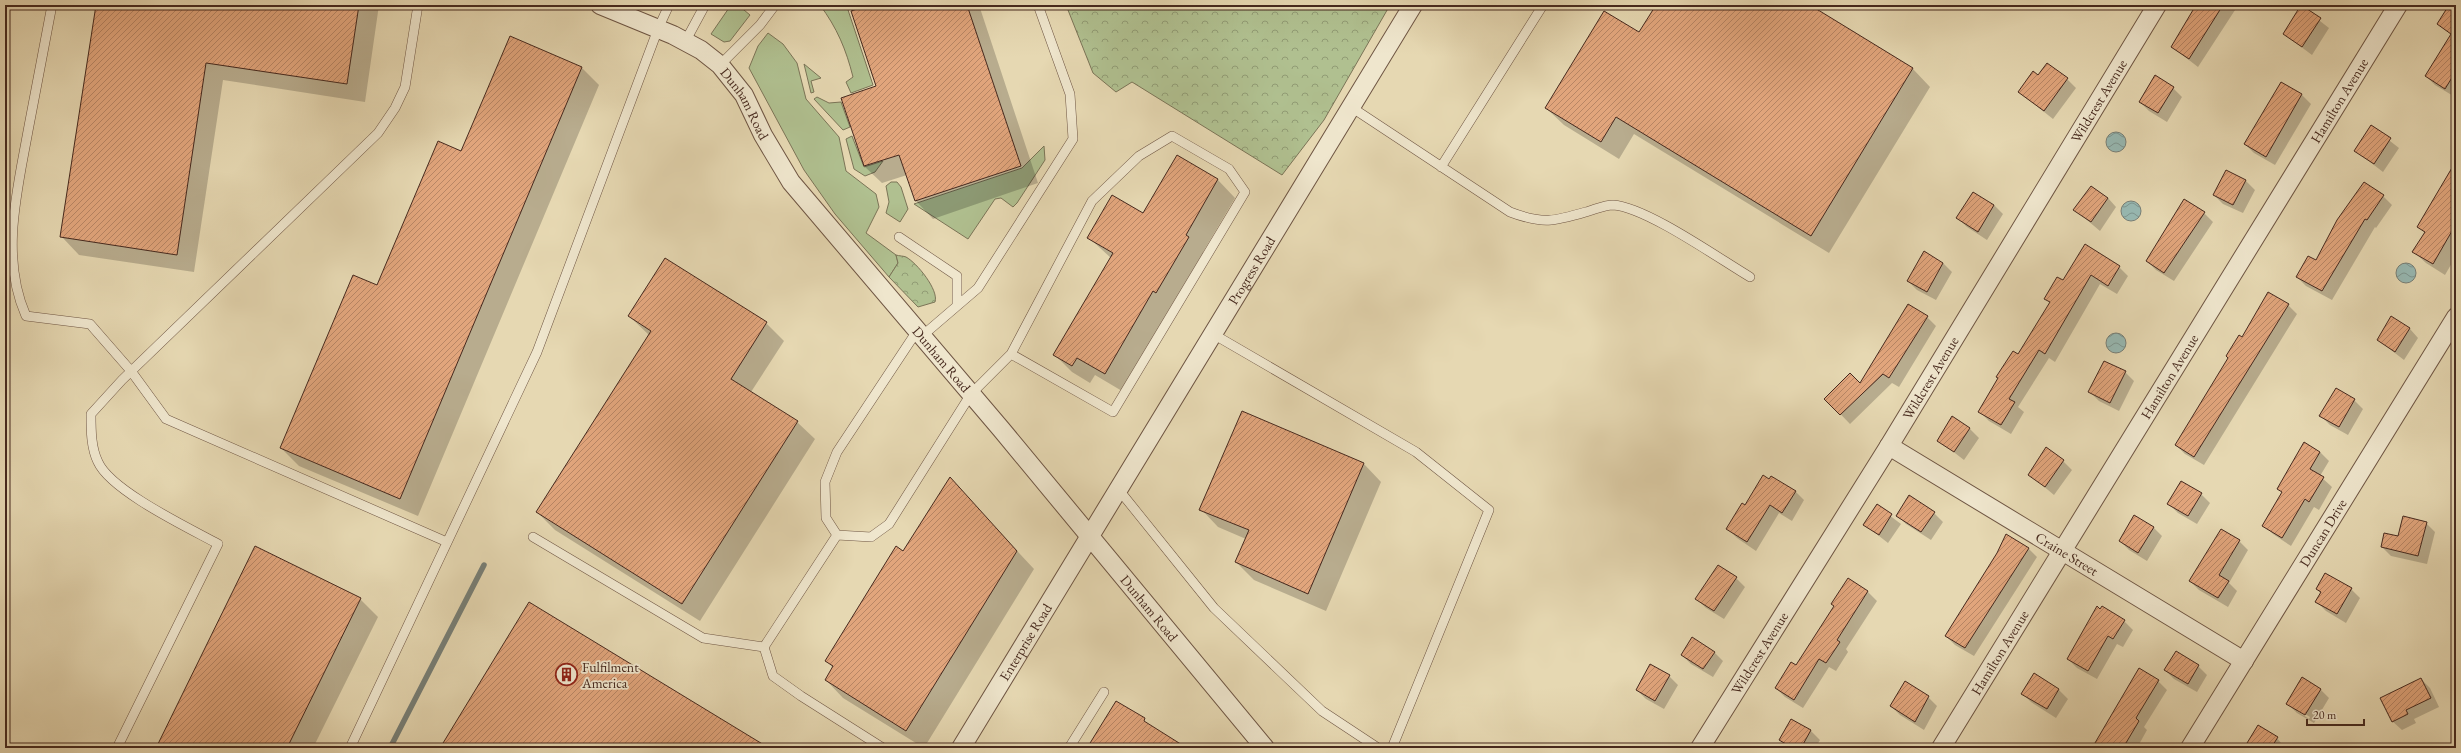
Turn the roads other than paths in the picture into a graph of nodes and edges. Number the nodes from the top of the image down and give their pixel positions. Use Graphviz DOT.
graph roads {
  1 [pos="52,5"];
  2 [pos="418,5"];
  3 [pos="600,5"];
  4 [pos="669,5"];
  5 [pos="705,5"];
  6 [pos="775,5"];
  7 [pos="1038,5"];
  8 [pos="1413,5"];
  9 [pos="1543,5"];
  10 [pos="2157,5"];
  11 [pos="2398,5"];
  12 [pos="658,29"];
  13 [pos="685,42"];
  14 [pos="720,65"];
  15 [pos="1351,107"];
  16 [pos="1441,167"];
  17 [pos="899,237"];
  18 [pos="1750,277"];
  19 [pos="957,306"];
  20 [pos="2456,317"];
  21 [pos="920,333"];
  22 [pos="1214,334"];
  23 [pos="1011,354"];
  24 [pos="132,371"];
  25 [pos="971,394"];
  26 [pos="1890,446"];
  27 [pos="1119,490"];
  28 [pos="837,535"];
  29 [pos="533,537"];
  30 [pos="1090,537"];
  31 [pos="448,542"];
  32 [pos="2063,551"];
  33 [pos="764,647"];
  34 [pos="2244,660"];
  35 [pos="1104,692"];
  36 [pos="117,748"];
  37 [pos="350,748"];
  38 [pos="884,748"];
  39 [pos="961,748"];
  40 [pos="1069,748"];
  41 [pos="1265,748"];
  42 [pos="1378,748"];
  43 [pos="1392,748"];
  44 [pos="1700,748"];
  45 [pos="1941,748"];
  46 [pos="2190,748"];
  1 -- 24 [label="lane"];
  2 -- 24 [label="lane"];
  3 -- 12 [label="street, Dunham Road"];
  4 -- 12 [label="lane"];
  5 -- 13 [label="lane"];
  6 -- 14 [label="lane"];
  7 -- 19 [label="lane"];
  8 -- 15 [label="street, Progress Road"];
  9 -- 16 [label="lane"];
  10 -- 26 [label="street, Wildcrest Avenue"];
  11 -- 32 [label="street, Hamilton Avenue"];
  12 -- 13 [label="street, Dunham Road"];
  12 -- 31 [label="lane"];
  13 -- 14 [label="street, Dunham Road"];
  14 -- 21 [label="street, Dunham Road"];
  15 -- 16 [label="lane"];
  15 -- 22 [label="street, Progress Road"];
  16 -- 18 [label="lane"];
  17 -- 19 [label="lane"];
  19 -- 21 [label="lane"];
  20 -- 34 [label="street, Duncan Drive"];
  21 -- 25 [label="street, Dunham Road"];
  21 -- 28 [label="lane"];
  22 -- 27 [label="street, Progress Road"];
  22 -- 43 [label="lane"];
  23 -- 23 [label="lane"];
  23 -- 25 [label="lane"];
  24 -- 31 [label="lane"];
  24 -- 36 [label="lane"];
  25 -- 28 [label="lane"];
  25 -- 30 [label="street, Dunham Road"];
  26 -- 32 [label="street, Craine Street"];
  26 -- 44 [label="street, Wildcrest Avenue"];
  27 -- 30 [label="street, Progress Road"];
  27 -- 42 [label="lane"];
  28 -- 33 [label="lane"];
  29 -- 33 [label="lane"];
  30 -- 39 [label="street, Enterprise Road"];
  30 -- 41 [label="street, Dunham Road"];
  31 -- 37 [label="lane"];
  32 -- 34 [label="street, Craine Street"];
  32 -- 45 [label="street, Hamilton Avenue"];
  33 -- 38 [label="lane"];
  34 -- 46 [label="street, Duncan Drive"];
  35 -- 40 [label="lane"];
}
